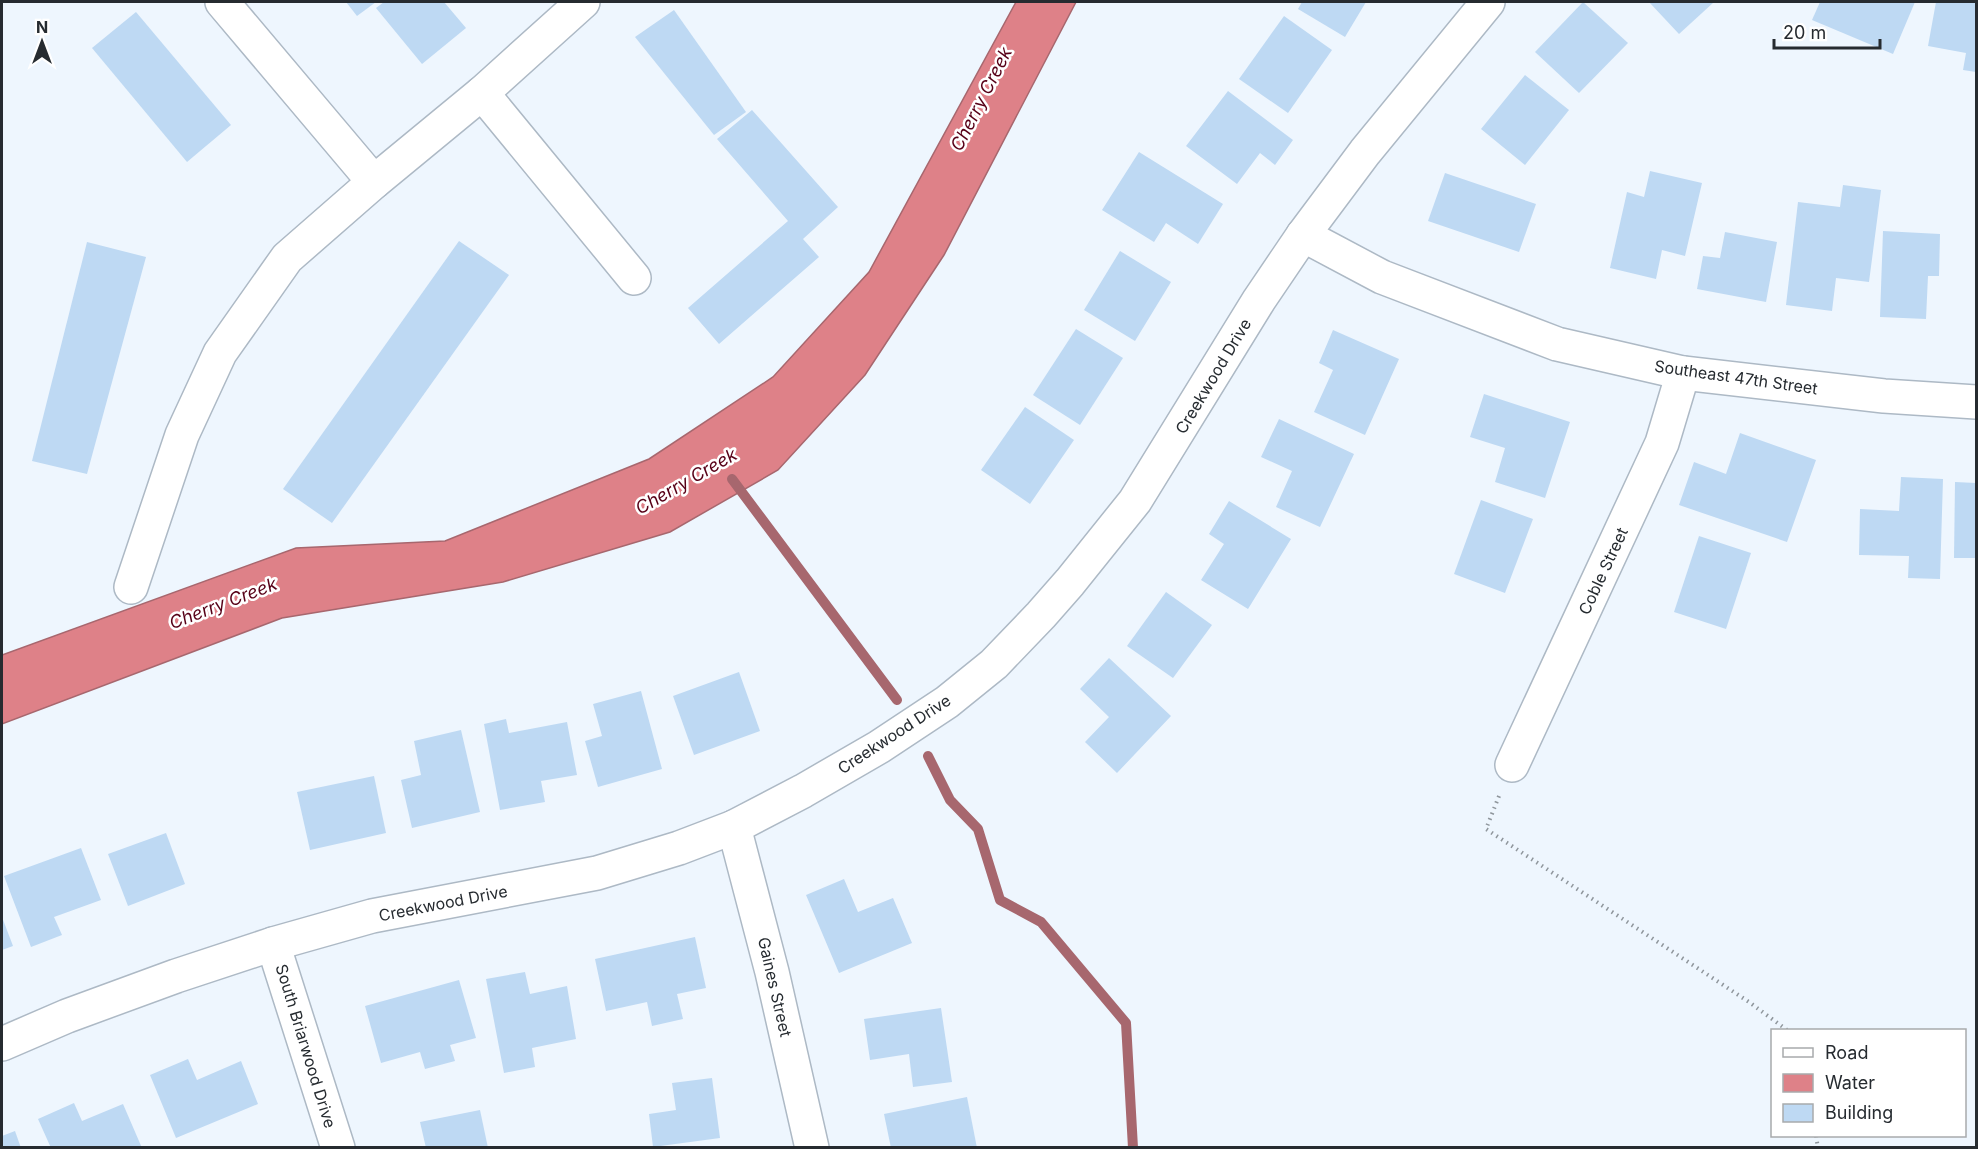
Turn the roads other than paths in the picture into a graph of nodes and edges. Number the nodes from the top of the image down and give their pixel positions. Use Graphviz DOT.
graph roads {
  1 [pos="222,2"];
  2 [pos="583,2"];
  3 [pos="1488,2"];
  4 [pos="482,93"];
  5 [pos="374,182"];
  6 [pos="1303,235"];
  7 [pos="634,278"];
  8 [pos="1683,373"];
  9 [pos="1977,402"];
  10 [pos="131,587"];
  11 [pos="1512,765"];
  12 [pos="734,827"];
  13 [pos="273,944"];
  14 [pos="2,1044"];
  15 [pos="338,1148"];
  16 [pos="812,1148"];
  1 -- 5 [label="street"];
  2 -- 4 [label="street"];
  3 -- 6 [label="street, Creekwood Drive"];
  4 -- 5 [label="street"];
  4 -- 7 [label="street"];
  5 -- 10 [label="street"];
  6 -- 8 [label="street, Southeast 47th Street"];
  6 -- 12 [label="street, Creekwood Drive"];
  8 -- 9 [label="street, Southeast 47th Street"];
  8 -- 11 [label="street, Coble Street"];
  12 -- 13 [label="street, Creekwood Drive"];
  12 -- 16 [label="street, Gaines Street"];
  13 -- 14 [label="street, Creekwood Drive"];
  13 -- 15 [label="street, South Briarwood Drive"];
}
